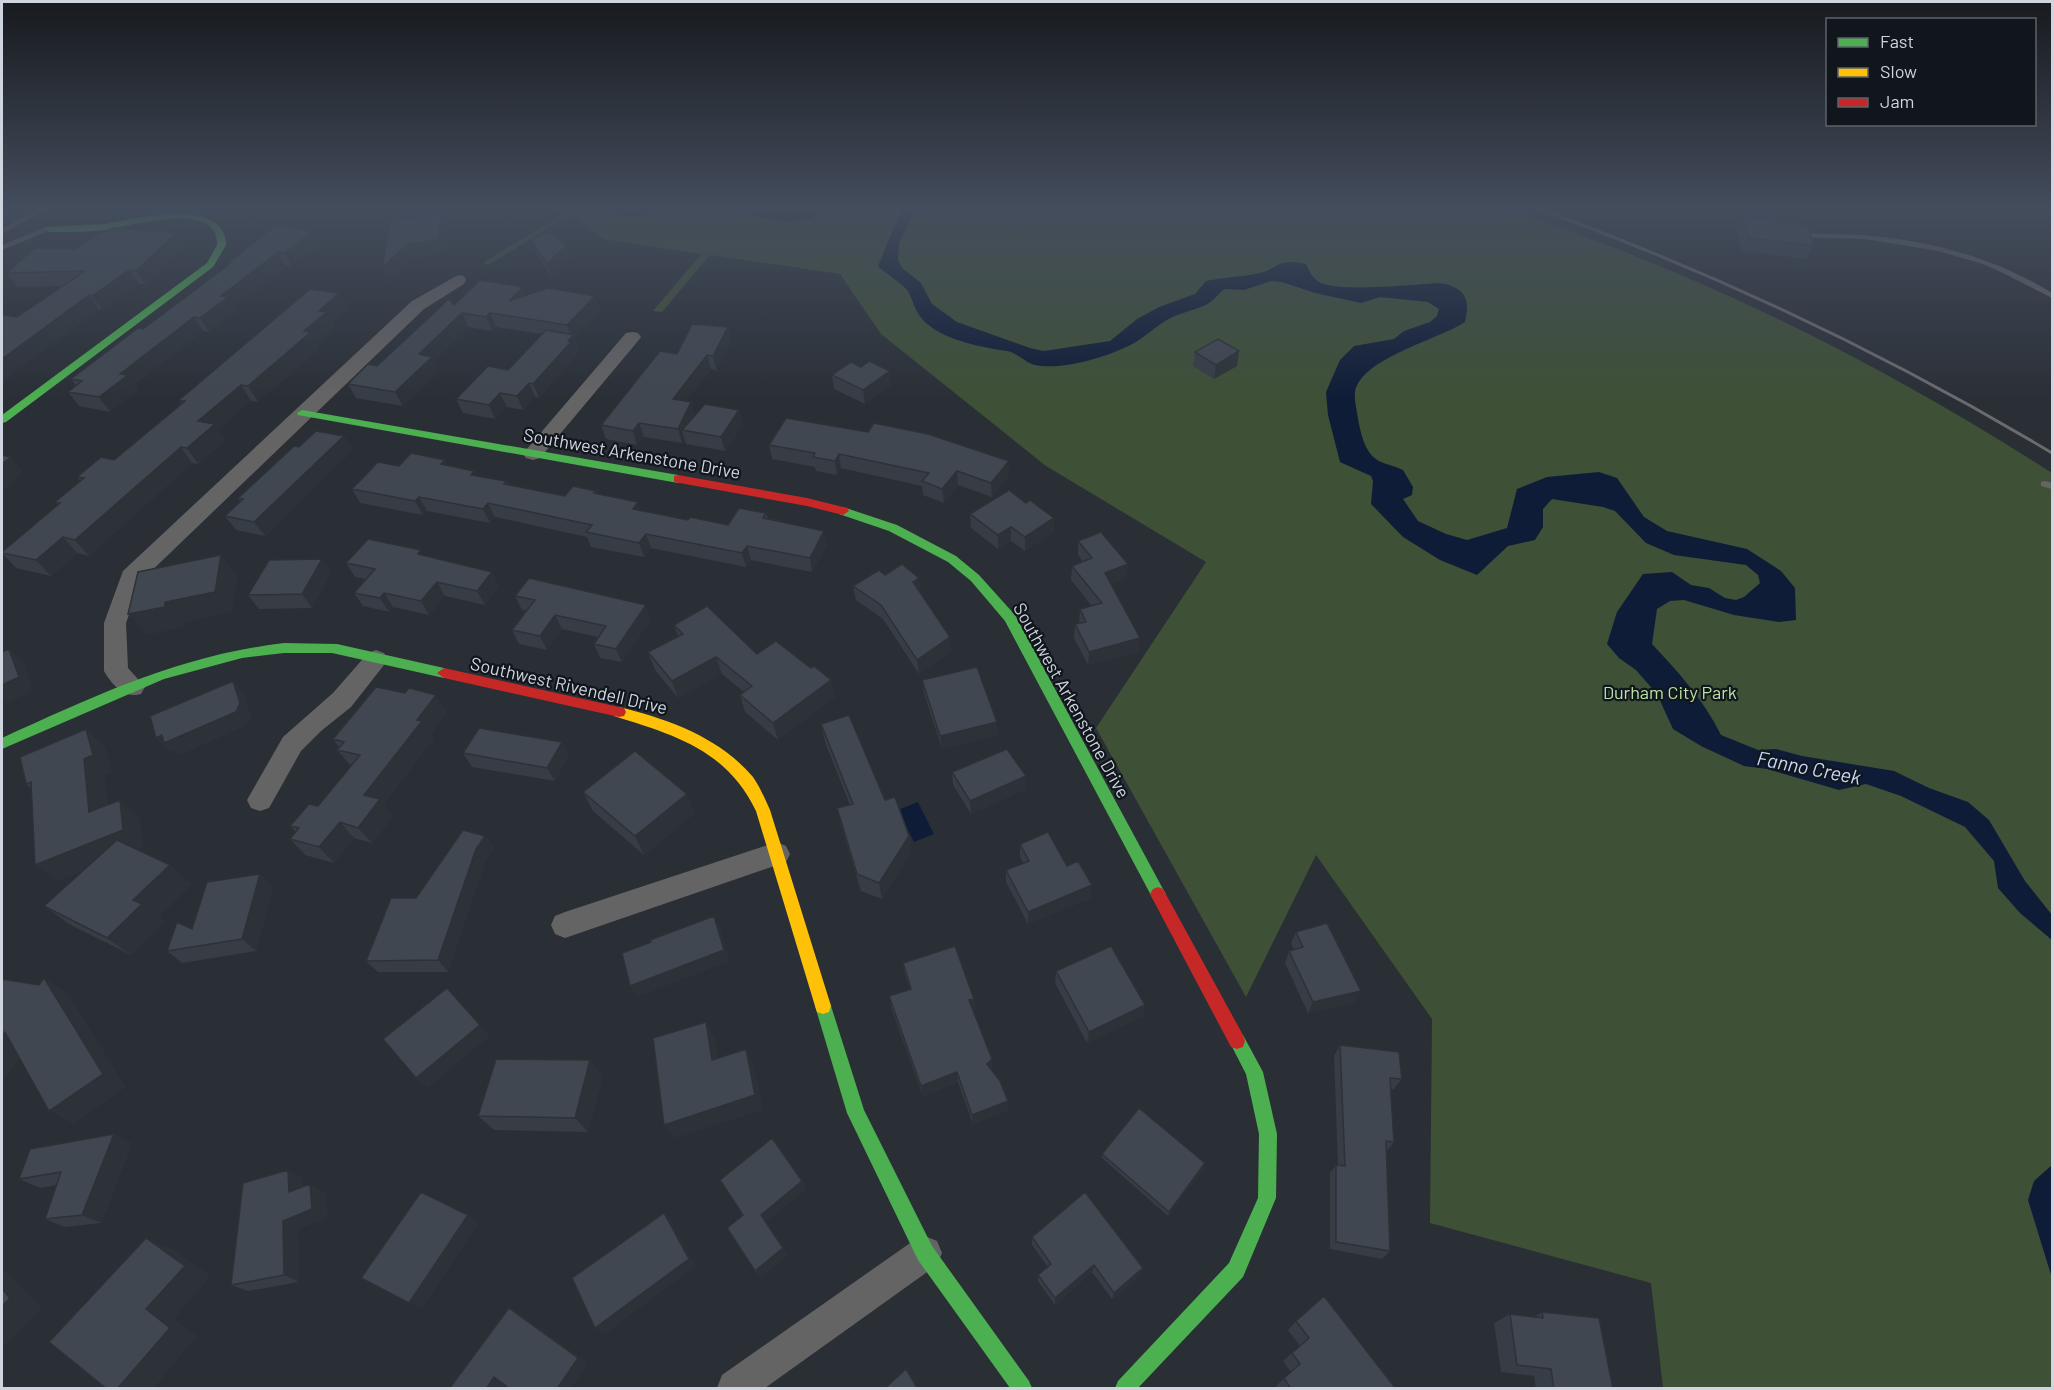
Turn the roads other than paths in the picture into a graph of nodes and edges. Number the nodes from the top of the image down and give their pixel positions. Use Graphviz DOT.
graph roads {
  1 [pos="202,271"];
  2 [pos="2006,271"];
  3 [pos="458,280"];
  4 [pos="2052,296"];
  5 [pos="632,337"];
  6 [pos="302,413"];
  7 [pos="2,420"];
  8 [pos="533,454"];
  9 [pos="376,659"];
  10 [pos="133,687"];
  11 [pos="2,744"];
  12 [pos="260,800"];
  13 [pos="777,855"];
  14 [pos="565,925"];
  15 [pos="925,1253"];
  16 [pos="735,1389"];
  17 [pos="1022,1389"];
  18 [pos="1125,1389"];
  1 -- 7 [label="street"];
  2 -- 4 [label="lane"];
  3 -- 6 [label="street"];
  5 -- 8 [label="street"];
  6 -- 8 [label="street, Southwest Arkenstone Drive"];
  6 -- 10 [label="street"];
  8 -- 18 [label="street, Southwest Arkenstone Drive"];
  9 -- 10 [label="street, Southwest Rivendell Drive"];
  9 -- 12 [label="street"];
  9 -- 13 [label="street, Southwest Rivendell Drive"];
  10 -- 11 [label="street, Southwest Rivendell Drive"];
  13 -- 14 [label="street"];
  13 -- 15 [label="street, Southwest Rivendell Drive"];
  15 -- 16 [label="street"];
  15 -- 17 [label="street, Southwest Rivendell Drive"];
}
